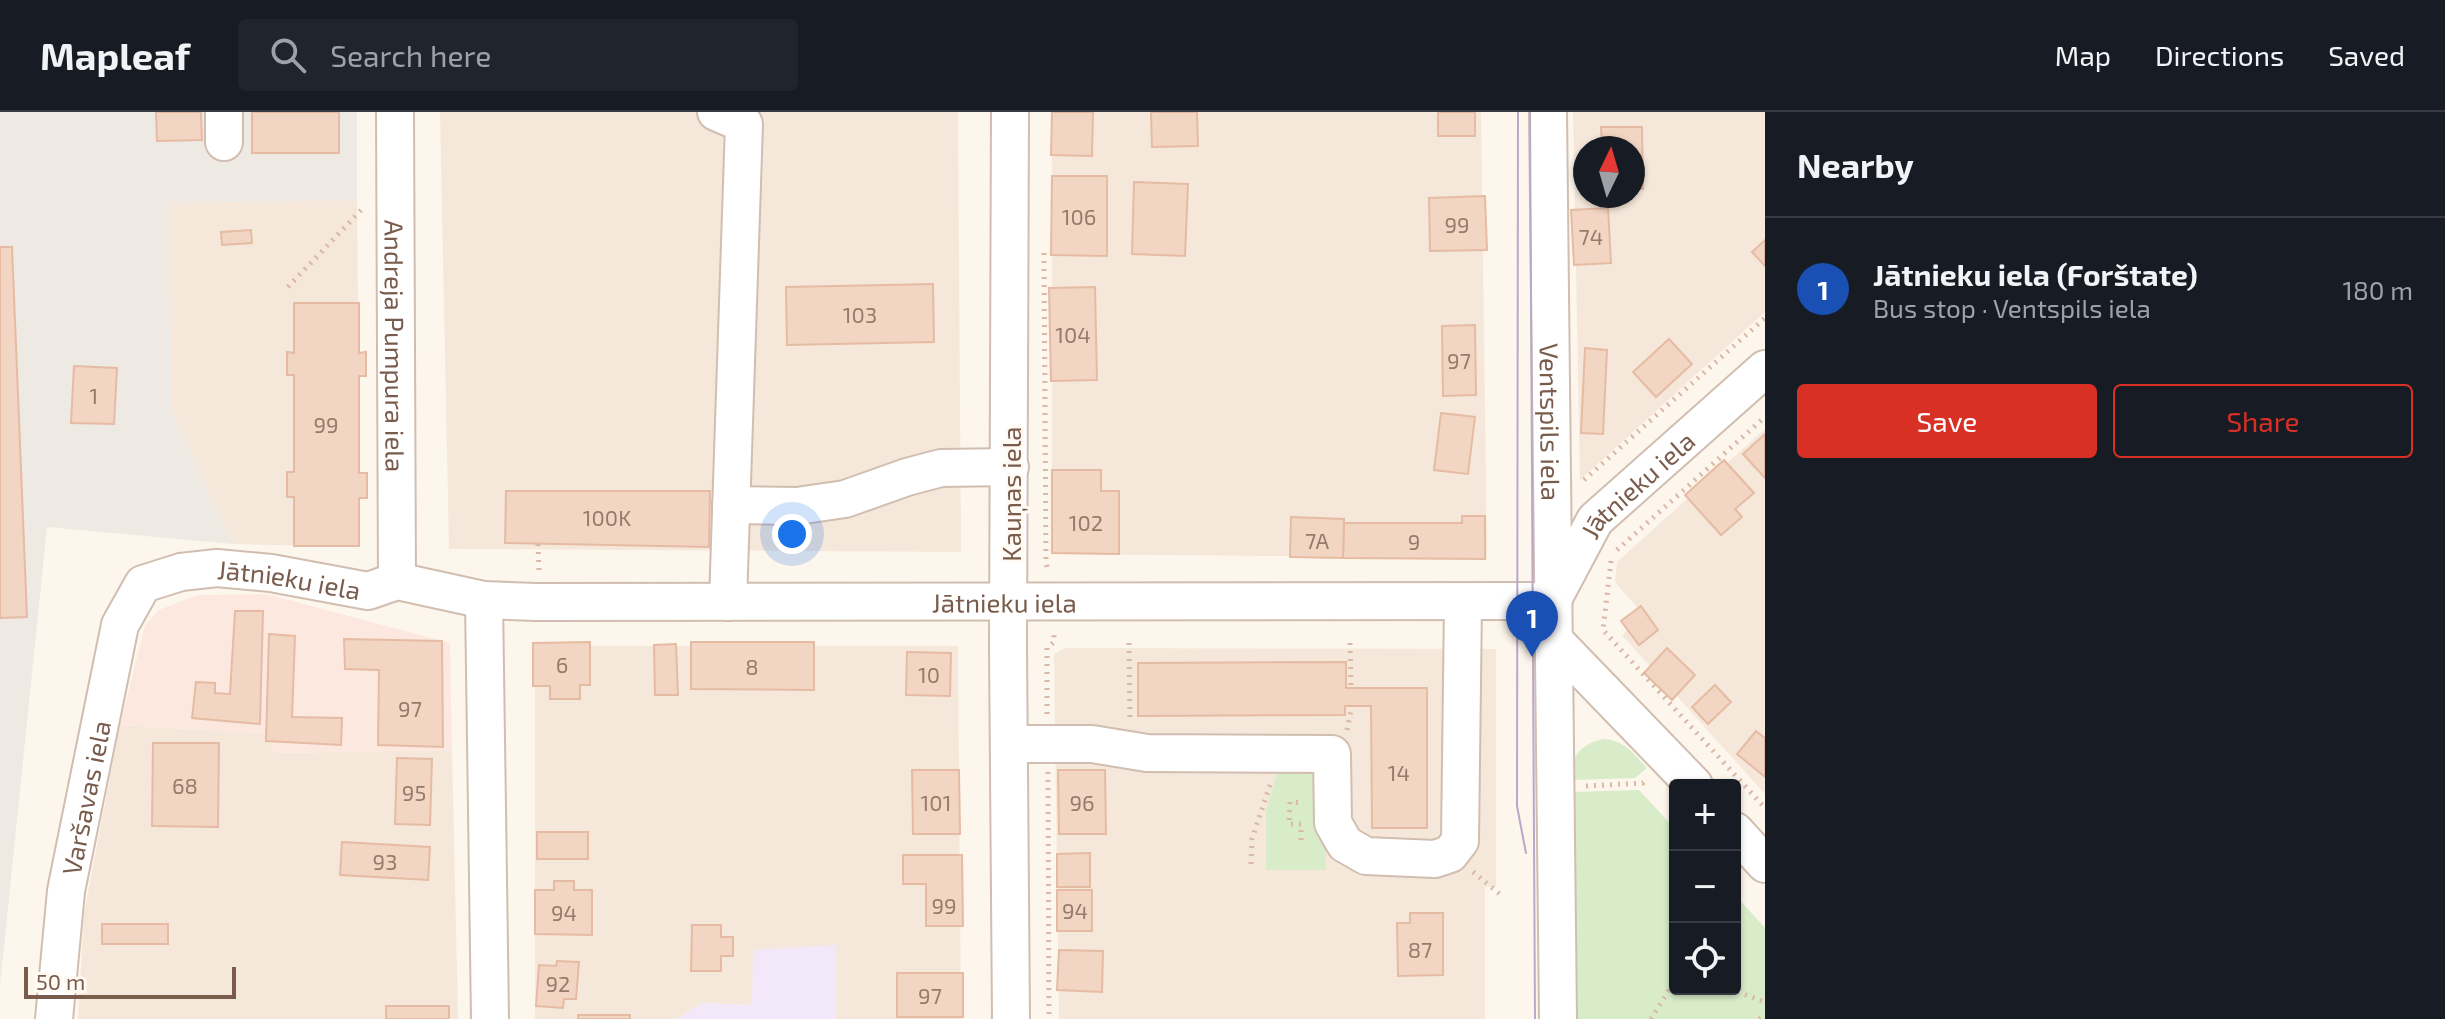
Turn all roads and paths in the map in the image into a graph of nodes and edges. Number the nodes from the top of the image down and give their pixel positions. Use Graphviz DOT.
graph roads {
  1 [pos="395,112"];
  2 [pos="716,112"];
  3 [pos="1010,112"];
  4 [pos="1548,112"];
  5 [pos="366,204"];
  6 [pos="1044,252"];
  7 [pos="288,287"];
  8 [pos="1765,318"];
  9 [pos="1765,369"];
  10 [pos="1765,417"];
  11 [pos="1010,467"];
  12 [pos="1583,482"];
  13 [pos="731,505"];
  14 [pos="538,544"];
  15 [pos="538,561"];
  16 [pos="1050,574"];
  17 [pos="397,581"];
  18 [pos="143,584"];
  19 [pos="484,600"];
  20 [pos="1552,601"];
  21 [pos="728,602"];
  22 [pos="1009,603"];
  23 [pos="1463,603"];
  24 [pos="1054,623"];
  25 [pos="1554,640"];
  26 [pos="1129,643"];
  27 [pos="1350,643"];
  28 [pos="1351,688"];
  29 [pos="1009,744"];
  30 [pos="1048,744"];
  31 [pos="1147,753"];
  32 [pos="1280,754"];
  33 [pos="1652,772"];
  34 [pos="1688,779"];
  35 [pos="1555,786"];
  36 [pos="1765,808"];
  37 [pos="1741,838"];
  38 [pos="1251,864"];
  39 [pos="1765,864"];
  40 [pos="1669,990"];
  41 [pos="1741,993"];
  42 [pos="1765,1002"];
  43 [pos="1765,1015"];
  44 [pos="54,1019"];
  45 [pos="490,1019"];
  46 [pos="1011,1019"];
  47 [pos="1049,1019"];
  48 [pos="1558,1019"];
  49 [pos="1651,1019"];
  50 [pos="1759,1019"];
  1 -- 17 [label="street, Andreja Pumpura iela"];
  2 -- 13 [label="street"];
  3 -- 11 [label="street, Kauņas iela"];
  4 -- 20 [label="street, Ventspils iela"];
  5 -- 7 [label="path"];
  6 -- 16 [label="path"];
  8 -- 12 [label="path"];
  9 -- 20 [label="street, Jātnieku iela"];
  10 -- 36 [label="path"];
  11 -- 13 [label="street"];
  11 -- 22 [label="street, Kauņas iela"];
  13 -- 21 [label="street"];
  14 -- 15 [label="path"];
  17 -- 18 [label="street, Jātnieku iela"];
  17 -- 19 [label="street, Jātnieku iela"];
  18 -- 44 [label="street, Varšavas iela"];
  19 -- 21 [label="street, Jātnieku iela"];
  19 -- 45 [label="street"];
  20 -- 23 [label="street, Jātnieku iela"];
  20 -- 25 [label="street, Ventspils iela"];
  21 -- 22 [label="street, Jātnieku iela"];
  22 -- 23 [label="street, Jātnieku iela"];
  22 -- 29 [label="street, Kauņas iela"];
  23 -- 32 [label="street"];
  24 -- 30 [label="path"];
  25 -- 34 [label="street"];
  25 -- 35 [label="street, Ventspils iela"];
  26 -- 31 [label="path"];
  27 -- 28 [label="path"];
  29 -- 30 [label="street"];
  29 -- 46 [label="street, Kauņas iela"];
  30 -- 31 [label="street"];
  30 -- 47 [label="path"];
  31 -- 32 [label="street"];
  32 -- 38 [label="path"];
  33 -- 35 [label="path"];
  35 -- 48 [label="street, Ventspils iela"];
  37 -- 39 [label="street"];
  40 -- 49 [label="path"];
  41 -- 42 [label="path"];
  43 -- 50 [label="path"];
}
